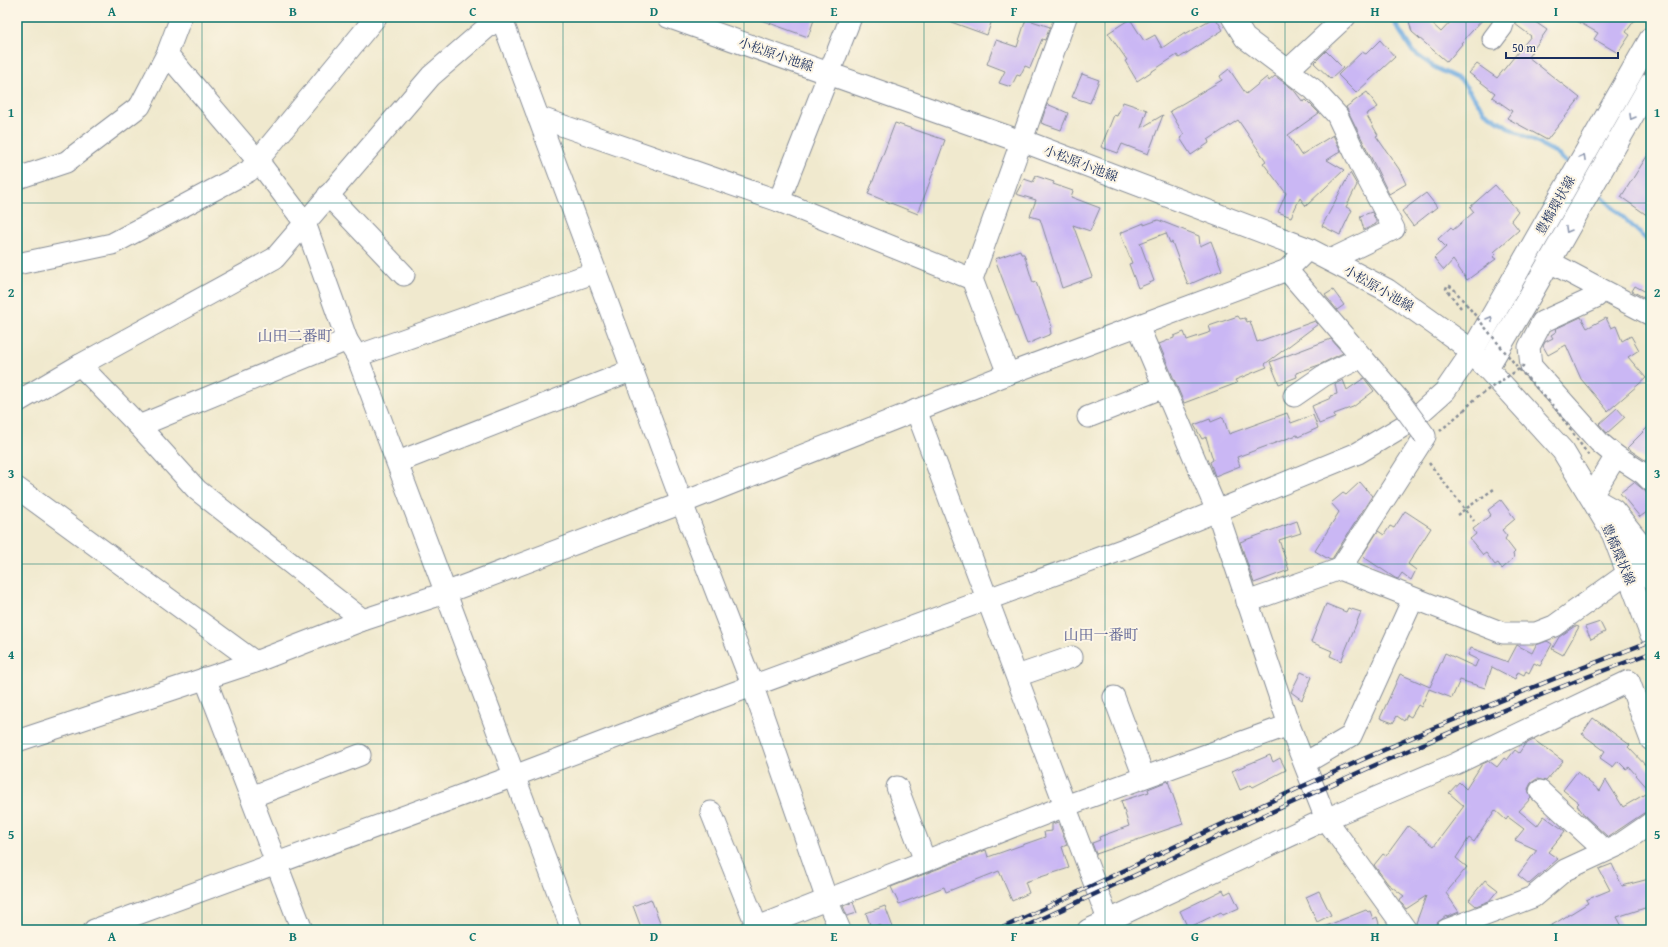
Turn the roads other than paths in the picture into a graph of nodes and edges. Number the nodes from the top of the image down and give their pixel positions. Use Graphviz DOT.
graph roads {
  1 [pos="181,17"];
  2 [pos="376,17"];
  3 [pos="500,17"];
  4 [pos="669,17"];
  5 [pos="851,17"];
  6 [pos="1066,17"];
  7 [pos="1232,17"];
  8 [pos="1345,17"];
  9 [pos="1505,17"];
  10 [pos="1651,38"];
  11 [pos="1493,39"];
  12 [pos="168,54"];
  13 [pos="1288,70"];
  14 [pos="830,73"];
  15 [pos="1651,83"];
  16 [pos="538,117"];
  17 [pos="1022,142"];
  18 [pos="258,161"];
  19 [pos="17,177"];
  20 [pos="328,195"];
  21 [pos="779,201"];
  22 [pos="306,222"];
  23 [pos="1308,249"];
  24 [pos="1330,260"];
  25 [pos="1550,262"];
  26 [pos="17,264"];
  27 [pos="1287,270"];
  28 [pos="596,272"];
  29 [pos="404,275"];
  30 [pos="972,279"];
  31 [pos="1599,288"];
  32 [pos="1651,315"];
  33 [pos="1138,326"];
  34 [pos="352,348"];
  35 [pos="1471,353"];
  36 [pos="1362,357"];
  37 [pos="80,365"];
  38 [pos="1487,368"];
  39 [pos="633,370"];
  40 [pos="1008,374"];
  41 [pos="1164,387"];
  42 [pos="1445,391"];
  43 [pos="1294,396"];
  44 [pos="17,402"];
  45 [pos="916,410"];
  46 [pos="1088,417"];
  47 [pos="139,426"];
  48 [pos="1616,456"];
  49 [pos="398,462"];
  50 [pos="1651,481"];
  51 [pos="17,488"];
  52 [pos="1591,496"];
  53 [pos="682,503"];
  54 [pos="1217,511"];
  55 [pos="1644,535"];
  56 [pos="1620,553"];
  57 [pos="1340,569"];
  58 [pos="1628,573"];
  59 [pos="1651,578"];
  60 [pos="445,593"];
  61 [pos="988,599"];
  62 [pos="1413,599"];
  63 [pos="1247,602"];
  64 [pos="363,620"];
  65 [pos="1651,634"];
  66 [pos="1072,657"];
  67 [pos="255,662"];
  68 [pos="1017,676"];
  69 [pos="205,678"];
  70 [pos="753,687"];
  71 [pos="1114,697"];
  72 [pos="1289,725"];
  73 [pos="1651,740"];
  74 [pos="17,741"];
  75 [pos="360,755"];
  76 [pos="1305,763"];
  77 [pos="514,776"];
  78 [pos="1144,777"];
  79 [pos="897,787"];
  80 [pos="1540,791"];
  81 [pos="251,797"];
  82 [pos="1065,806"];
  83 [pos="711,812"];
  84 [pos="1326,819"];
  85 [pos="1651,823"];
  86 [pos="1605,852"];
  87 [pos="925,861"];
  88 [pos="277,863"];
  89 [pos="827,900"];
  90 [pos="1110,925"];
  91 [pos="753,928"];
  92 [pos="94,930"];
  93 [pos="302,930"];
  94 [pos="572,930"];
  95 [pos="840,930"];
  96 [pos="1088,930"];
  97 [pos="1406,930"];
  98 [pos="1446,930"];
  1 -- 12 [label="street"];
  2 -- 18 [label="street"];
  3 -- 16 [label="street"];
  3 -- 20 [label="street"];
  4 -- 14 [label="main road, 小松原小池線"];
  5 -- 14 [label="street"];
  6 -- 17 [label="street"];
  7 -- 13 [label="street"];
  8 -- 13 [label="street"];
  9 -- 11 [label="street"];
  35 -- 10 [label="main road, 豊橋環状線, one-way"];
  12 -- 18 [label="street"];
  12 -- 19 [label="street"];
  13 -- 24 [label="street"];
  14 -- 17 [label="main road, 小松原小池線"];
  14 -- 21 [label="street"];
  15 -- 25 [label="main road, 豊橋環状線, one-way"];
  16 -- 21 [label="street"];
  16 -- 28 [label="street"];
  17 -- 23 [label="main road, 小松原小池線"];
  17 -- 30 [label="street"];
  18 -- 22 [label="street"];
  18 -- 26 [label="street"];
  20 -- 22 [label="street"];
  20 -- 29 [label="street"];
  21 -- 30 [label="street"];
  22 -- 34 [label="street"];
  22 -- 37 [label="street"];
  23 -- 24 [label="main road, 小松原小池線"];
  23 -- 27 [label="street"];
  24 -- 35 [label="main road, 小松原小池線"];
  25 -- 31 [label="street"];
  25 -- 38 [label="main road, 豊橋環状線"];
  27 -- 33 [label="street"];
  27 -- 36 [label="street"];
  28 -- 34 [label="street"];
  28 -- 39 [label="street"];
  30 -- 40 [label="street"];
  31 -- 32 [label="street"];
  31 -- 48 [label="street"];
  33 -- 40 [label="street"];
  33 -- 41 [label="street"];
  34 -- 47 [label="street"];
  34 -- 49 [label="street"];
  35 -- 38 [label="main road, 豊橋環状線"];
  35 -- 42 [label="street"];
  36 -- 43 [label="street"];
  36 -- 57 [label="street, bridge"];
  37 -- 44 [label="street"];
  37 -- 47 [label="street"];
  38 -- 42 [label="street"];
  38 -- 52 [label="main road, 豊橋環状線"];
  39 -- 49 [label="street"];
  39 -- 53 [label="street"];
  40 -- 45 [label="street"];
  41 -- 46 [label="street"];
  41 -- 54 [label="street"];
  42 -- 54 [label="street"];
  45 -- 53 [label="street"];
  45 -- 61 [label="street"];
  47 -- 64 [label="street"];
  48 -- 50 [label="street"];
  48 -- 52 [label="street"];
  49 -- 60 [label="street"];
  51 -- 67 [label="street"];
  52 -- 55 [label="street"];
  52 -- 56 [label="main road, 豊橋環状線"];
  53 -- 60 [label="street"];
  53 -- 70 [label="street"];
  54 -- 61 [label="street"];
  54 -- 63 [label="street"];
  55 -- 56 [label="street"];
  55 -- 59 [label="street"];
  56 -- 58 [label="main road, 豊橋環状線"];
  57 -- 62 [label="street"];
  57 -- 63 [label="street"];
  58 -- 62 [label="street"];
  58 -- 65 [label="main road, 豊橋環状線"];
  60 -- 64 [label="street"];
  60 -- 77 [label="street"];
  61 -- 68 [label="street"];
  61 -- 70 [label="street"];
  62 -- 76 [label="street"];
  63 -- 72 [label="street"];
  64 -- 67 [label="street"];
  66 -- 68 [label="street"];
  67 -- 69 [label="street"];
  68 -- 82 [label="street"];
  69 -- 74 [label="street"];
  69 -- 81 [label="street"];
  70 -- 77 [label="street"];
  70 -- 89 [label="street"];
  71 -- 78 [label="street"];
  72 -- 76 [label="street"];
  72 -- 78 [label="street"];
  73 -- 84 [label="street"];
  75 -- 81 [label="street"];
  76 -- 84 [label="street"];
  77 -- 88 [label="street"];
  77 -- 94 [label="street"];
  78 -- 82 [label="street"];
  79 -- 87 [label="street"];
  80 -- 86 [label="street"];
  81 -- 88 [label="street"];
  82 -- 87 [label="street"];
  82 -- 90 [label="street"];
  83 -- 91 [label="street"];
  84 -- 90 [label="street"];
  84 -- 97 [label="street"];
  85 -- 86 [label="street"];
  86 -- 98 [label="street"];
  87 -- 89 [label="street"];
  88 -- 92 [label="street"];
  88 -- 93 [label="street"];
  89 -- 91 [label="street"];
  89 -- 95 [label="street"];
  90 -- 96 [label="street"];
}
